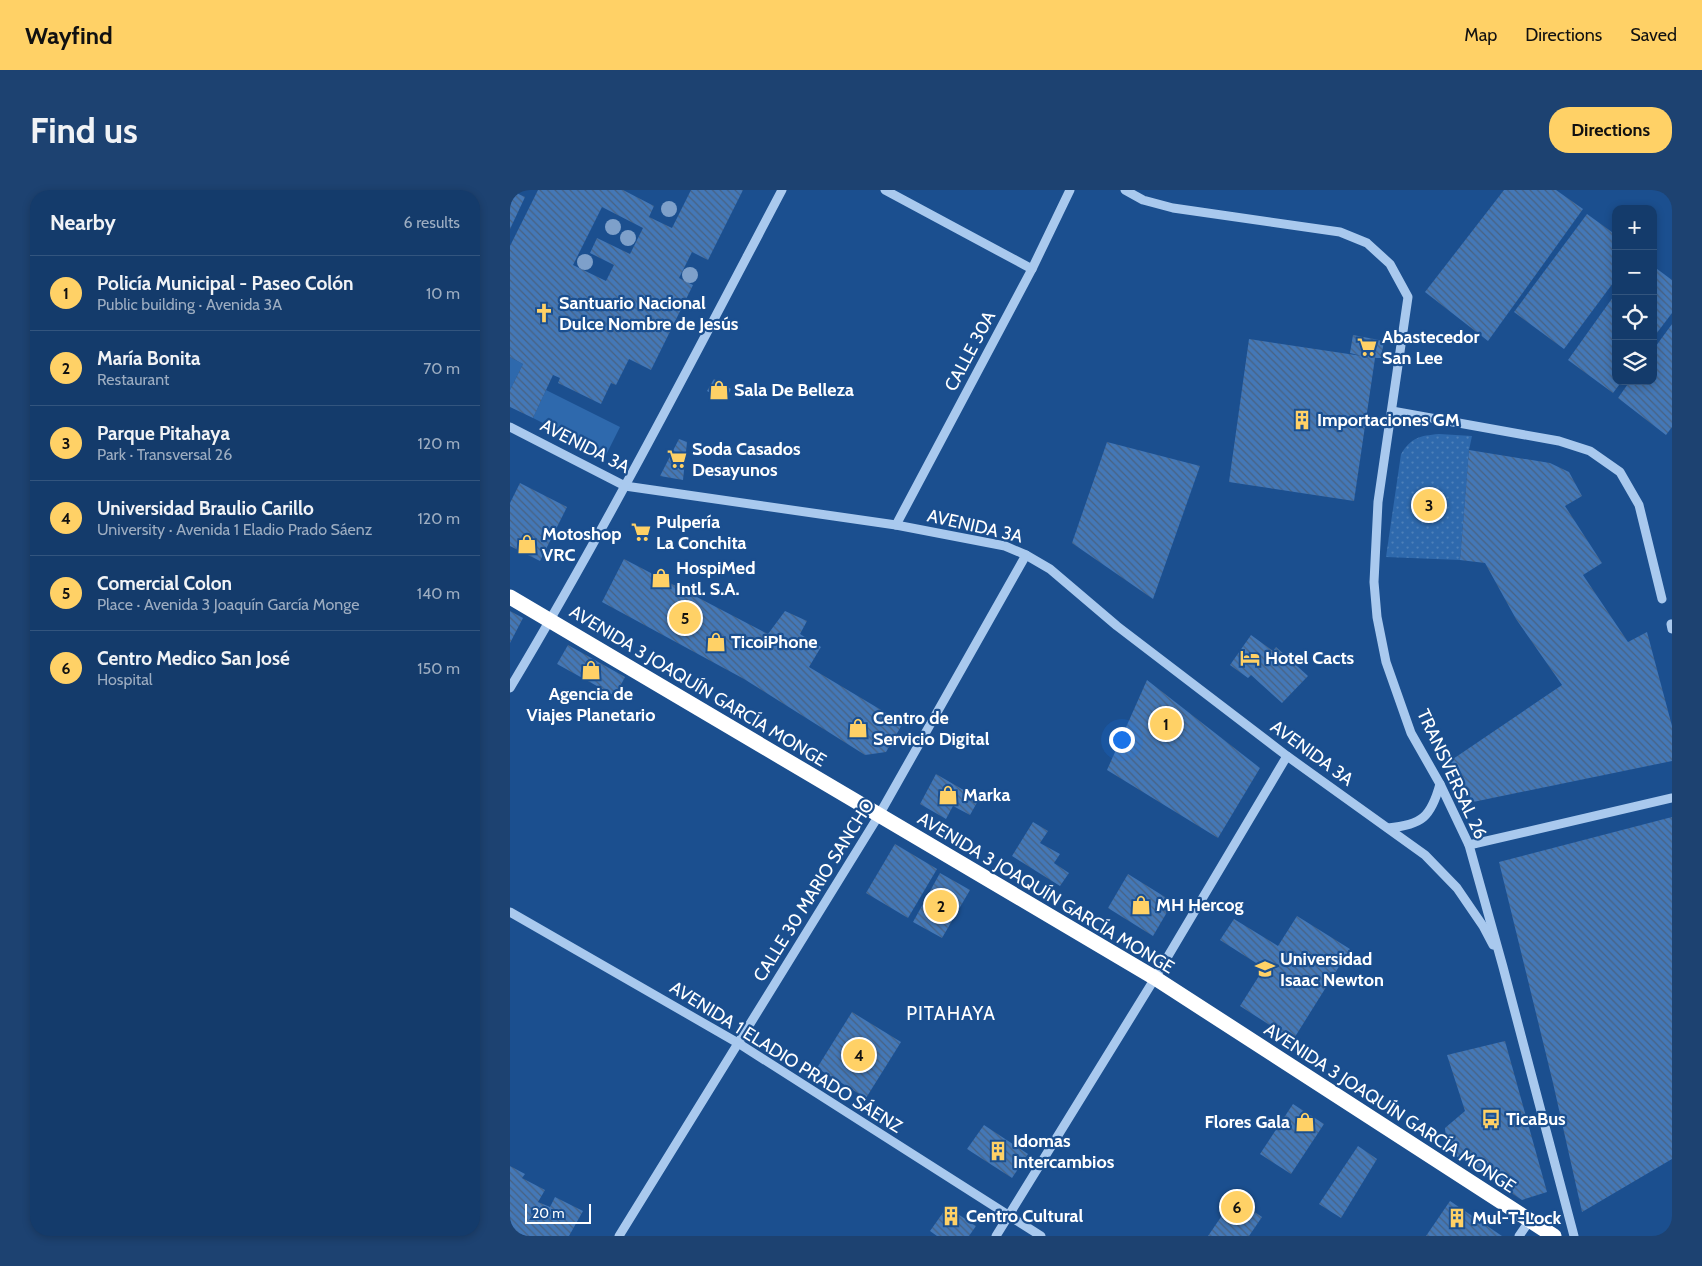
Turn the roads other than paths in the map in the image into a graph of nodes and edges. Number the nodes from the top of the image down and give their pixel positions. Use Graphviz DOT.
graph roads {
  1 [pos="782,190"];
  2 [pos="885,190"];
  3 [pos="1070,190"];
  4 [pos="1126,190"];
  5 [pos="1032,269"];
  6 [pos="1392,411"];
  7 [pos="510,427"];
  8 [pos="625,486"];
  9 [pos="896,525"];
  10 [pos="1026,555"];
  11 [pos="510,597"];
  12 [pos="1662,599"];
  13 [pos="551,620"];
  14 [pos="510,688"];
  15 [pos="1287,756"];
  16 [pos="1440,784"];
  17 [pos="1672,798"];
  18 [pos="879,815"];
  19 [pos="1388,828"];
  20 [pos="1469,845"];
  21 [pos="510,912"];
  22 [pos="1503,967"];
  23 [pos="1155,978"];
  24 [pos="738,1043"];
  25 [pos="1008,1216"];
  26 [pos="1530,1220"];
  27 [pos="619,1236"];
  28 [pos="996,1236"];
  29 [pos="1041,1236"];
  30 [pos="1520,1236"];
  31 [pos="1554,1236"];
  32 [pos="1574,1236"];
  1 -- 8 [label="street"];
  2 -- 5 [label="street"];
  3 -- 5 [label="street, CALLE 30A"];
  4 -- 6 [label="street, TRANSVERSAL 26"];
  5 -- 9 [label="street, CALLE 30A"];
  6 -- 12 [label="street"];
  6 -- 16 [label="street, TRANSVERSAL 26"];
  7 -- 8 [label="street, AVENIDA 3A"];
  8 -- 9 [label="street, AVENIDA 3A"];
  8 -- 13 [label="street"];
  9 -- 10 [label="street, AVENIDA 3A"];
  10 -- 15 [label="street, AVENIDA 3A"];
  10 -- 18 [label="street, CALLE 30 MARIO SANCHO"];
  11 -- 13 [label="highway, AVENIDA 3 JOAQUÍN GARCÍA MONGE"];
  13 -- 14 [label="street"];
  13 -- 18 [label="highway, AVENIDA 3 JOAQUÍN GARCÍA MONGE"];
  15 -- 19 [label="street, AVENIDA 3A"];
  15 -- 23 [label="street"];
  16 -- 19 [label="street"];
  16 -- 20 [label="street, TRANSVERSAL 26"];
  17 -- 20 [label="street"];
  18 -- 23 [label="highway, AVENIDA 3 JOAQUÍN GARCÍA MONGE"];
  18 -- 24 [label="street, CALLE 30 MARIO SANCHO"];
  19 -- 22 [label="street, AVENIDA 3A"];
  20 -- 22 [label="street, TRANSVERSAL 26"];
  21 -- 24 [label="street, AVENIDA 1 ELADIO PRADO SÁENZ"];
  22 -- 32 [label="street, TRANSVERSAL 26"];
  23 -- 25 [label="street"];
  23 -- 26 [label="highway, AVENIDA 3 JOAQUÍN GARCÍA MONGE"];
  24 -- 25 [label="street, AVENIDA 1 ELADIO PRADO SÁENZ"];
  24 -- 27 [label="street, CALLE 30 MARIO SANCHO"];
  25 -- 28 [label="street"];
  25 -- 29 [label="street, AVENIDA 1 ELADIO PRADO SÁENZ"];
  26 -- 30 [label="street"];
  26 -- 31 [label="highway, AVENIDA 3 JOAQUÍN GARCÍA MONGE"];
}
